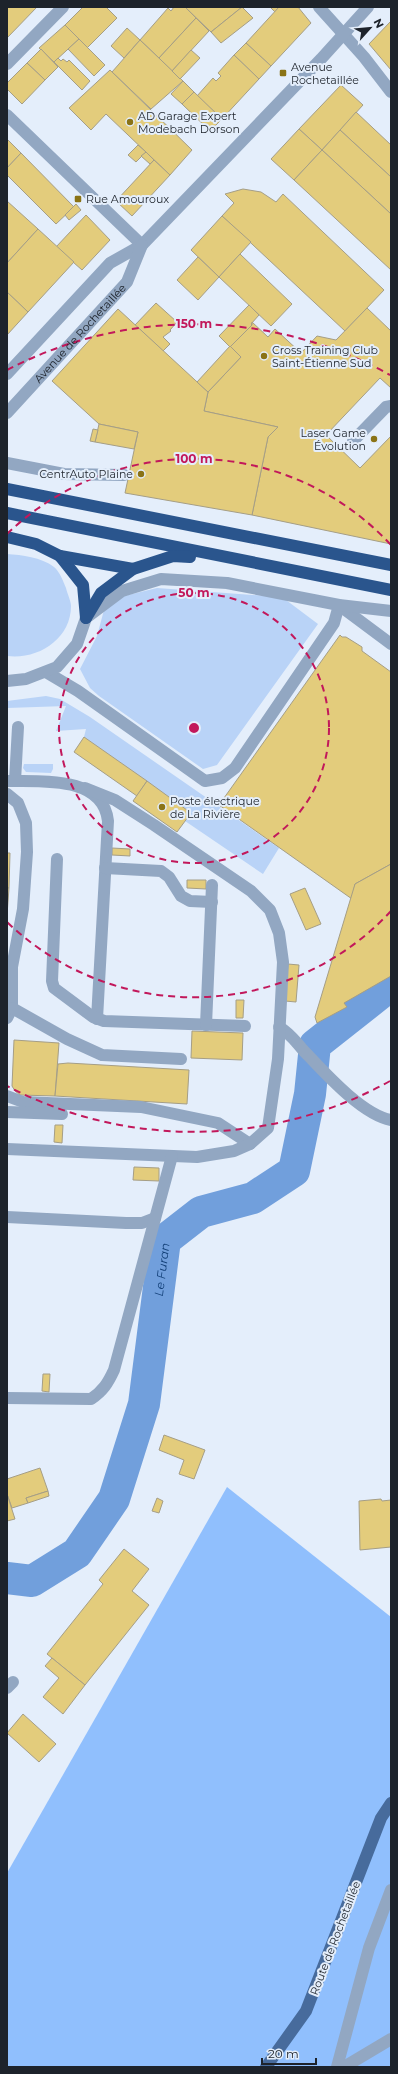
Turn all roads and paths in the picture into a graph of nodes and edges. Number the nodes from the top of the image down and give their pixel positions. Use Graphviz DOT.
graph roads {
  1 [pos="63,7"];
  2 [pos="318,7"];
  3 [pos="368,7"];
  4 [pos="343,35"];
  5 [pos="7,64"];
  6 [pos="391,92"];
  7 [pos="7,115"];
  8 [pos="142,246"];
  9 [pos="7,374"];
  10 [pos="391,406"];
  11 [pos="7,413"];
  12 [pos="353,441"];
  13 [pos="7,463"];
  14 [pos="124,475"];
  15 [pos="7,489"];
  16 [pos="7,513"];
  17 [pos="7,537"];
  18 [pos="60,556"];
  19 [pos="236,560"];
  20 [pos="391,565"];
  21 [pos="132,569"];
  22 [pos="391,590"];
  23 [pos="339,605"];
  24 [pos="391,611"];
  25 [pos="86,618"];
  26 [pos="391,644"];
  27 [pos="46,672"];
  28 [pos="7,680"];
  29 [pos="18,727"];
  30 [pos="11,781"];
  31 [pos="85,788"];
  32 [pos="7,794"];
  33 [pos="57,859"];
  34 [pos="105,868"];
  35 [pos="212,884"];
  36 [pos="212,902"];
  37 [pos="9,1013"];
  38 [pos="97,1019"];
  39 [pos="206,1025"];
  40 [pos="245,1026"];
  41 [pos="279,1027"];
  42 [pos="181,1059"];
  43 [pos="7,1096"];
  44 [pos="7,1112"];
  45 [pos="62,1114"];
  46 [pos="391,1120"];
  47 [pos="250,1144"];
  48 [pos="7,1149"];
  49 [pos="172,1156"];
  50 [pos="7,1217"];
  51 [pos="156,1218"];
  52 [pos="7,1398"];
  53 [pos="391,1803"];
  54 [pos="391,1890"];
  55 [pos="387,1912"];
  56 [pos="391,2039"];
  57 [pos="266,2067"];
  58 [pos="337,2067"];
  59 [pos="344,2067"];
  1 -- 5 [label="street"];
  2 -- 4 [label="street"];
  3 -- 4 [label="street, Avenue de Rochetaillée"];
  4 -- 6 [label="street"];
  4 -- 8 [label="street, Avenue de Rochetaillée"];
  7 -- 8 [label="street"];
  8 -- 9 [label="street, Avenue de Rochetaillée"];
  8 -- 11 [label="street, Avenue de Rochetaillée"];
  10 -- 12 [label="street"];
  13 -- 14 [label="street"];
  15 -- 20 [label="highway"];
  16 -- 19 [label="highway"];
  17 -- 18 [label="highway"];
  18 -- 21 [label="highway"];
  18 -- 25 [label="highway"];
  19 -- 21 [label="highway"];
  19 -- 22 [label="highway"];
  21 -- 25 [label="highway"];
  23 -- 24 [label="street"];
  23 -- 25 [label="street"];
  23 -- 26 [label="street"];
  23 -- 27 [label="street"];
  25 -- 27 [label="street"];
  27 -- 28 [label="street"];
  29 -- 30 [label="street"];
  30 -- 31 [label="street"];
  31 -- 34 [label="street"];
  31 -- 41 [label="street"];
  32 -- 37 [label="street"];
  33 -- 38 [label="street"];
  34 -- 36 [label="street"];
  34 -- 38 [label="street"];
  35 -- 36 [label="street"];
  36 -- 39 [label="street"];
  37 -- 42 [label="street"];
  38 -- 39 [label="street"];
  39 -- 40 [label="street"];
  41 -- 46 [label="street"];
  41 -- 47 [label="street"];
  43 -- 47 [label="street"];
  44 -- 45 [label="street"];
  47 -- 49 [label="street"];
  48 -- 49 [label="street"];
  49 -- 51 [label="street"];
  50 -- 51 [label="street"];
  51 -- 52 [label="street"];
  53 -- 57 [label="main road, Route de Rochetaillée"];
  54 -- 55 [label="street"];
  55 -- 58 [label="street"];
  56 -- 59 [label="street"];
}
